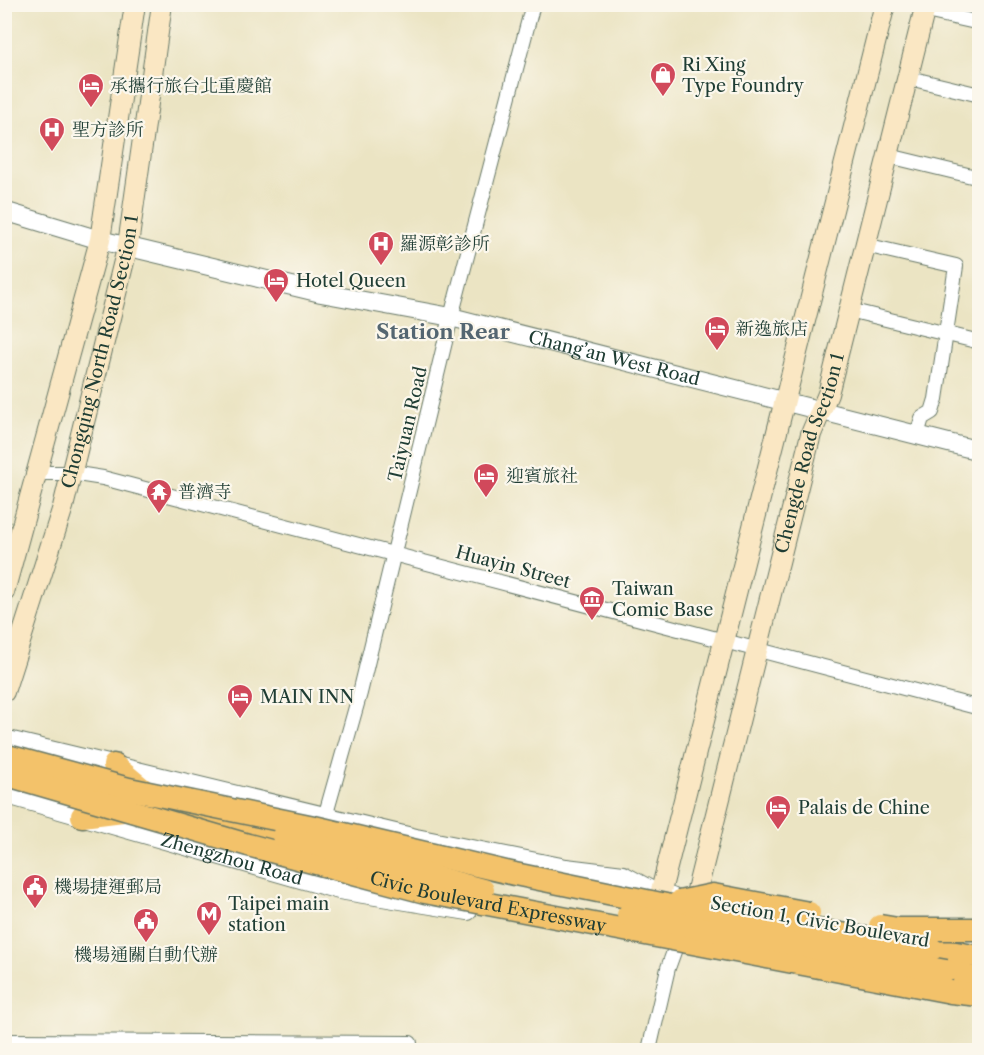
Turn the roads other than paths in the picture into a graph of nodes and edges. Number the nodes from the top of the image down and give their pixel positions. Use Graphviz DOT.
graph roads {
  1 [pos="135,4"];
  2 [pos="162,4"];
  3 [pos="533,4"];
  4 [pos="885,4"];
  5 [pos="926,8"];
  6 [pos="980,23"];
  7 [pos="909,78"];
  8 [pos="980,95"];
  9 [pos="889,156"];
  10 [pos="980,177"];
  11 [pos="4,211"];
  12 [pos="100,240"];
  13 [pos="128,245"];
  14 [pos="866,245"];
  15 [pos="849,310"];
  16 [pos="451,317"];
  17 [pos="946,334"];
  18 [pos="980,342"];
  19 [pos="785,402"];
  20 [pos="823,411"];
  21 [pos="917,435"];
  22 [pos="980,451"];
  23 [pos="35,473"];
  24 [pos="71,473"];
  25 [pos="394,554"];
  26 [pos="4,592"];
  27 [pos="725,643"];
  28 [pos="757,650"];
  29 [pos="4,692"];
  30 [pos="980,708"];
  31 [pos="4,739"];
  32 [pos="4,755"];
  33 [pos="4,763"];
  34 [pos="114,765"];
  35 [pos="4,774"];
  36 [pos="4,794"];
  37 [pos="164,806"];
  38 [pos="82,816"];
  39 [pos="325,817"];
  40 [pos="663,900"];
  41 [pos="696,901"];
  42 [pos="980,929"];
  43 [pos="654,942"];
  44 [pos="676,946"];
  45 [pos="980,950"];
  46 [pos="980,957"];
  47 [pos="946,971"];
  48 [pos="980,973"];
  49 [pos="980,980"];
  50 [pos="980,995"];
  51 [pos="980,1000"];
  52 [pos="4,1041"];
  53 [pos="410,1043"];
  54 [pos="649,1050"];
  1 -- 12 [label="main road, Chongqing North Road Section 1"];
  2 -- 13 [label="main road, Chongqing North Road Section 1"];
  3 -- 16 [label="street, Taiyuan Road"];
  4 -- 19 [label="main road, Chengde Road Section 1"];
  5 -- 6 [label="street"];
  5 -- 7 [label="main road, Chengde Road Section 1"];
  7 -- 8 [label="street"];
  7 -- 9 [label="main road, Chengde Road Section 1"];
  9 -- 10 [label="street"];
  9 -- 14 [label="main road, Chengde Road Section 1"];
  11 -- 12 [label="street, Chang’an West Road"];
  12 -- 13 [label="street, Chang’an West Road"];
  12 -- 23 [label="main road, Chongqing North Road Section 1"];
  13 -- 16 [label="street, Chang’an West Road"];
  13 -- 24 [label="main road, Chongqing North Road Section 1"];
  14 -- 15 [label="main road, Chengde Road Section 1"];
  14 -- 17 [label="street"];
  15 -- 17 [label="street"];
  15 -- 20 [label="main road, Chengde Road Section 1"];
  16 -- 19 [label="street, Chang’an West Road"];
  16 -- 25 [label="street, Taiyuan Road"];
  17 -- 18 [label="street"];
  17 -- 21 [label="street"];
  19 -- 20 [label="street, Chang’an West Road"];
  19 -- 27 [label="main road, Chengde Road Section 1"];
  20 -- 21 [label="street, Chang’an West Road"];
  20 -- 28 [label="main road, Chengde Road Section 1"];
  21 -- 22 [label="street, Chang’an West Road"];
  23 -- 24 [label="street, Huayin Street"];
  23 -- 26 [label="main road, Chongqing North Road Section 1"];
  24 -- 25 [label="street, Huayin Street"];
  24 -- 29 [label="main road, Chongqing North Road Section 1"];
  25 -- 27 [label="street, Huayin Street"];
  25 -- 39 [label="street, Taiyuan Road"];
  27 -- 28 [label="street, Huayin Street"];
  27 -- 40 [label="main road, Chengde Road Section 1"];
  28 -- 30 [label="street, Huayin Street"];
  28 -- 41 [label="main road, Chengde Road Section 1"];
  31 -- 34 [label="street"];
  32 -- 40 [label="highway, Civic Boulevard Expressway, bridge"];
  33 -- 37 [label="highway"];
  34 -- 37 [label="highway"];
  34 -- 39 [label="street"];
  35 -- 50 [label="highway, Civic Boulevard Expressway, bridge"];
  36 -- 38 [label="street, Zhengzhou Road"];
  37 -- 38 [label="highway"];
  37 -- 47 [label="highway, bridge"];
  38 -- 43 [label="street, Zhengzhou Road"];
  39 -- 40 [label="street"];
  40 -- 41 [label="street, Section 1, Civic Boulevard"];
  40 -- 42 [label="highway, bridge"];
  40 -- 43 [label="main road, Chengde Road Section 1"];
  40 -- 46 [label="highway, Civic Boulevard Expressway, bridge"];
  41 -- 44 [label="main road, Chengde Road Section 1"];
  41 -- 45 [label="street, Section 1, Civic Boulevard"];
  43 -- 44 [label="street, Zhengzhou Road"];
  44 -- 51 [label="street"];
  44 -- 54 [label="street"];
  47 -- 48 [label="highway"];
  47 -- 49 [label="highway"];
  52 -- 53 [label="street"];
}
